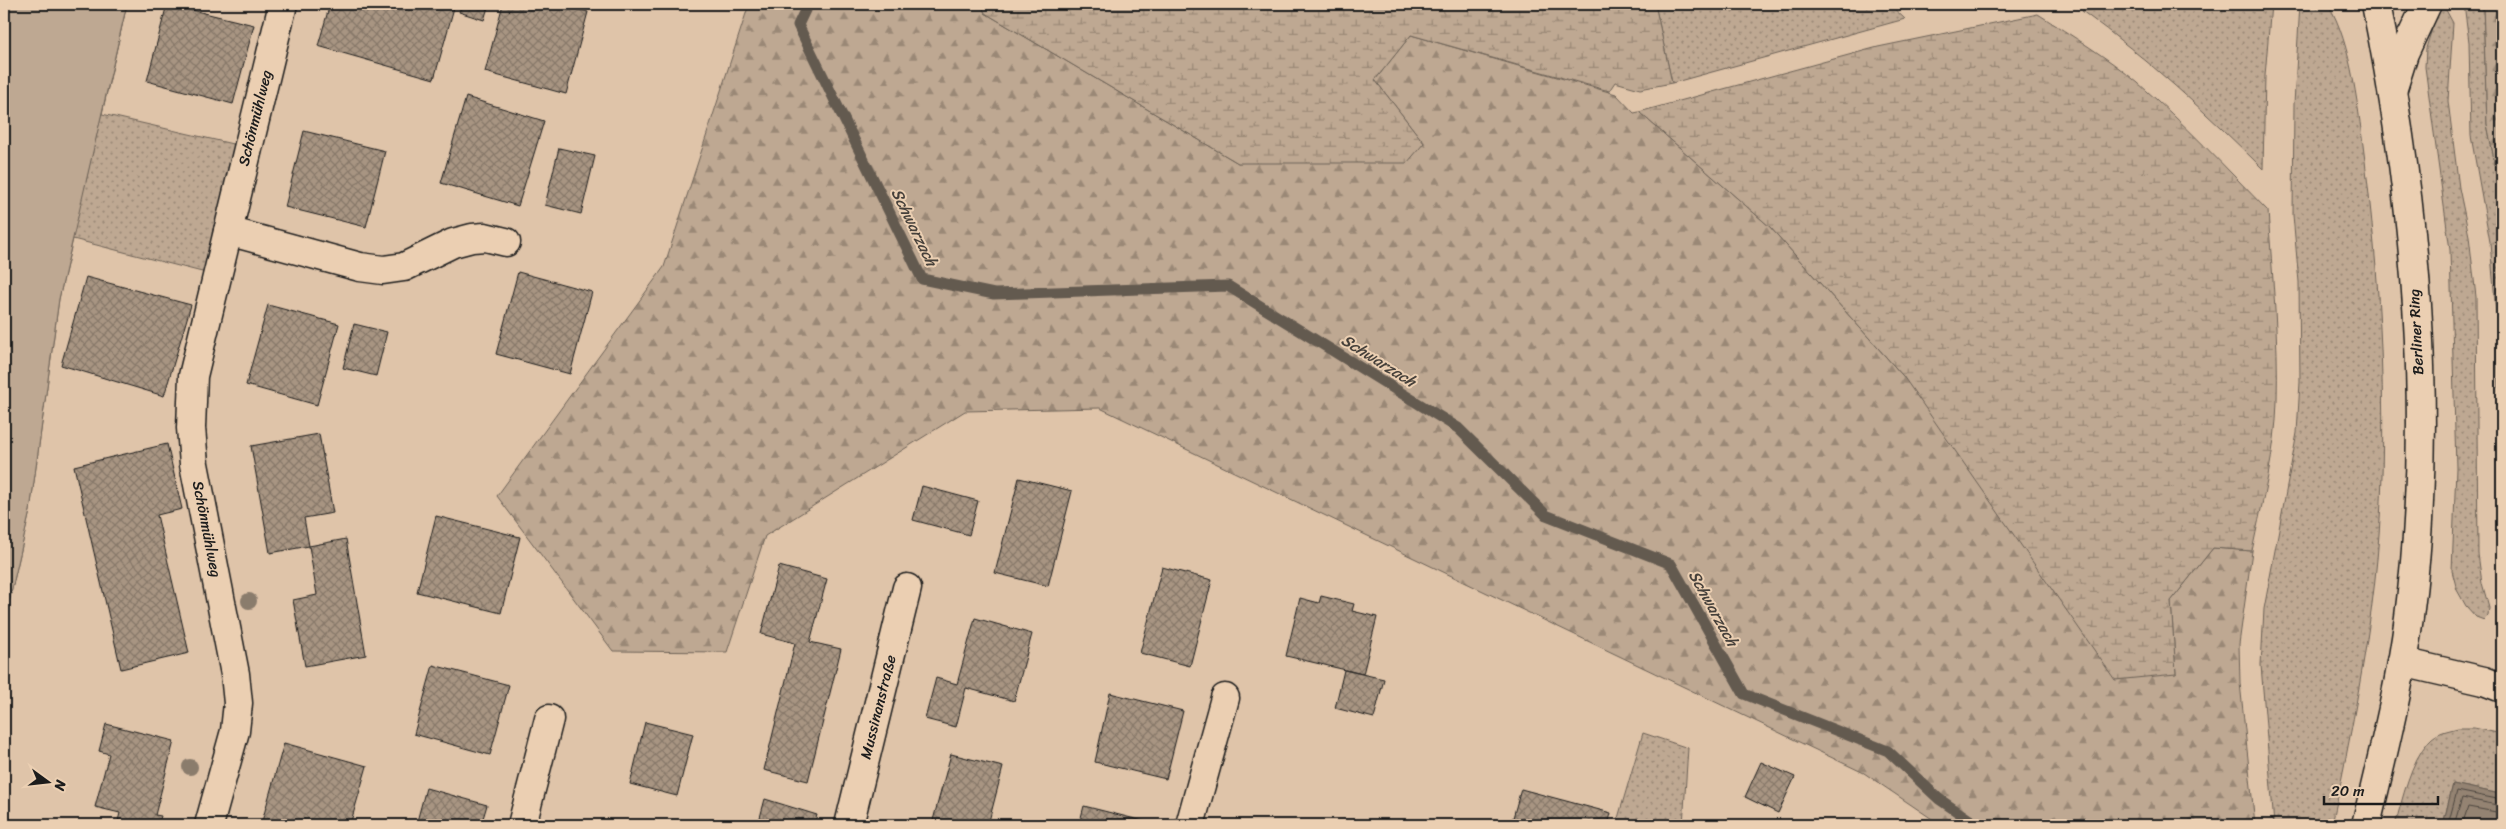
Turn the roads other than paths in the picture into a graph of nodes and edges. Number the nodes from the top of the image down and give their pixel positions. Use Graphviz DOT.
graph roads {
  1 [pos="283,4"];
  2 [pos="2376,4"];
  3 [pos="2426,4"];
  4 [pos="2393,88"];
  5 [pos="228,231"];
  6 [pos="506,242"];
  7 [pos="907,588"];
  8 [pos="2402,662"];
  9 [pos="2502,688"];
  10 [pos="1225,698"];
  11 [pos="549,719"];
  12 [pos="209,825"];
  13 [pos="522,825"];
  14 [pos="849,825"];
  15 [pos="1190,825"];
  16 [pos="2366,825"];
  1 -- 5 [label="street, Schönmühlweg"];
  2 -- 4 [label="street, Berliner Ring"];
  3 -- 4 [label="street"];
  4 -- 8 [label="street, Berliner Ring"];
  5 -- 6 [label="street"];
  5 -- 12 [label="street, Schönmühlweg"];
  7 -- 14 [label="street, Mussinanstraße"];
  8 -- 9 [label="street"];
  8 -- 16 [label="street, Berliner Ring"];
  10 -- 15 [label="street"];
  11 -- 13 [label="street"];
}
